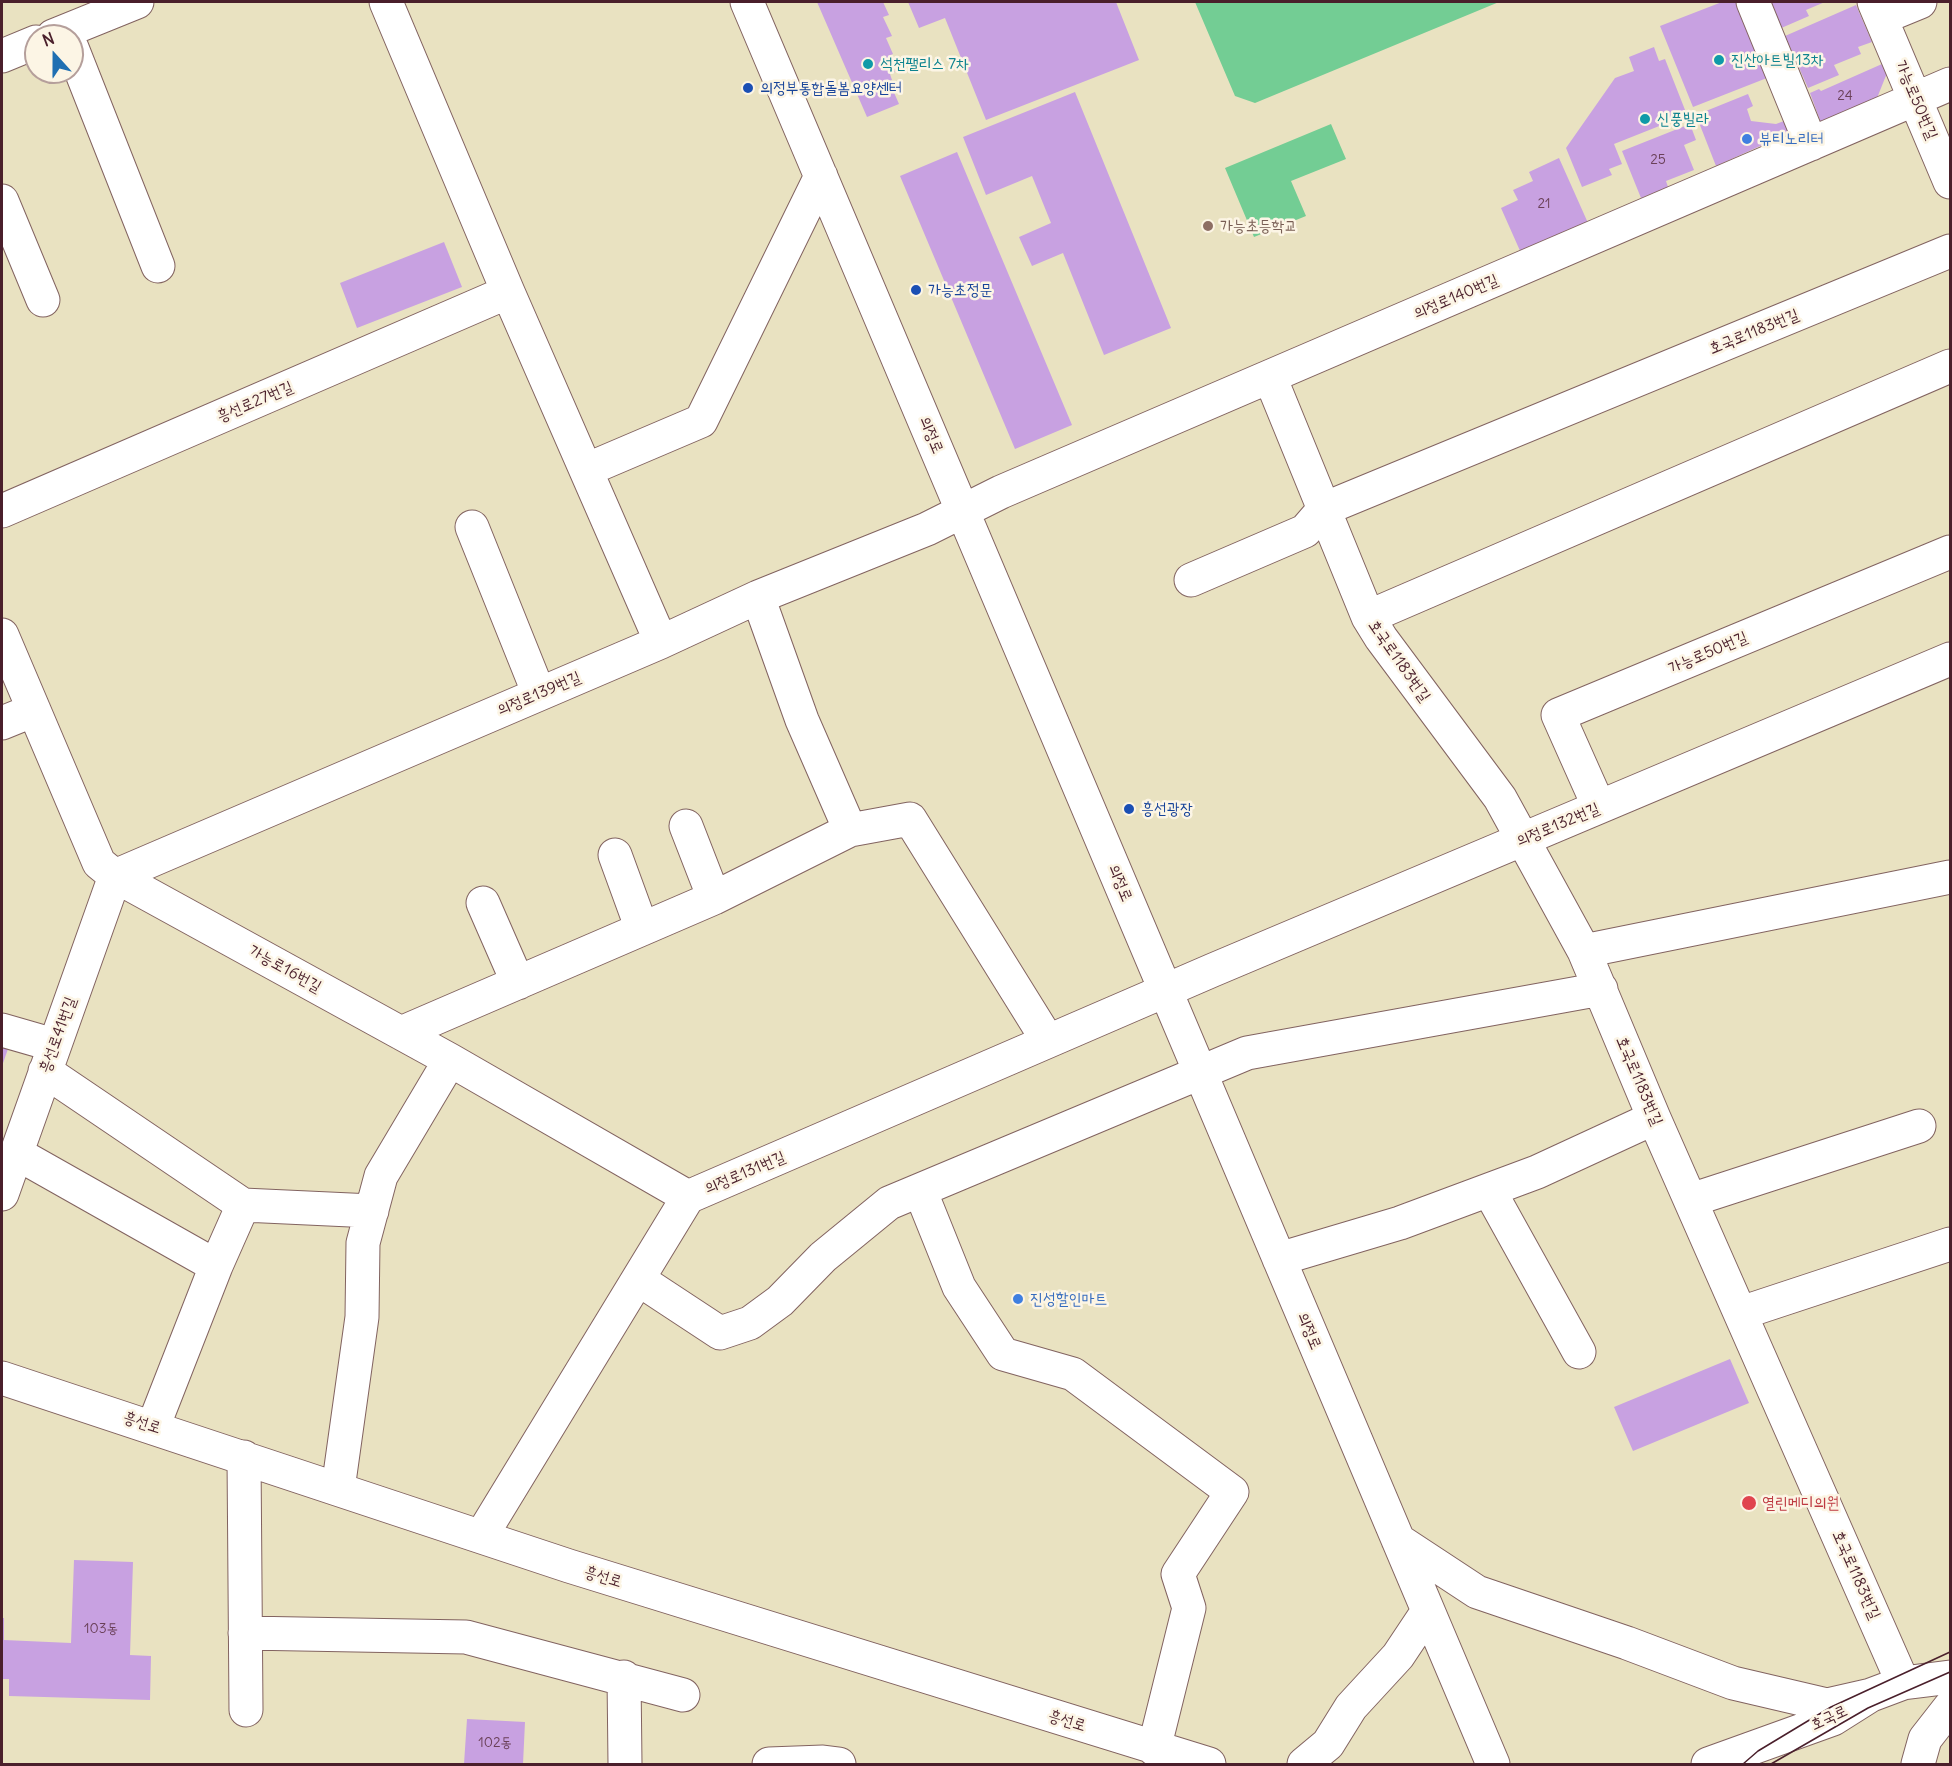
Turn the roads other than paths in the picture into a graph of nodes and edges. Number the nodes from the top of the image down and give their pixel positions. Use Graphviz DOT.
graph roads {
  1 [pos="137,2"];
  2 [pos="386,2"];
  3 [pos="747,2"];
  4 [pos="1753,2"];
  5 [pos="1920,2"];
  6 [pos="1878,10"];
  7 [pos="84,27"];
  8 [pos="24,49"];
  9 [pos="2,56"];
  10 [pos="79,84"];
  11 [pos="1950,84"];
  12 [pos="1916,99"];
  13 [pos="1811,144"];
  14 [pos="821,176"];
  15 [pos="1950,182"];
  16 [pos="2,201"];
  17 [pos="1950,251"];
  18 [pos="158,266"];
  19 [pos="508,292"];
  20 [pos="43,300"];
  21 [pos="1950,366"];
  22 [pos="1270,377"];
  23 [pos="586,470"];
  24 [pos="962,509"];
  25 [pos="1324,509"];
  26 [pos="2,511"];
  27 [pos="472,527"];
  28 [pos="1950,552"];
  29 [pos="1191,580"];
  30 [pos="758,597"];
  31 [pos="1368,617"];
  32 [pos="2,635"];
  33 [pos="661,642"];
  34 [pos="1950,659"];
  35 [pos="539,694"];
  36 [pos="34,710"];
  37 [pos="2,723"];
  38 [pos="1599,807"];
  39 [pos="686,826"];
  40 [pos="850,830"];
  41 [pos="1524,839"];
  42 [pos="615,855"];
  43 [pos="115,876"];
  44 [pos="1950,877"];
  45 [pos="714,898"];
  46 [pos="483,903"];
  47 [pos="642,929"];
  48 [pos="1584,951"];
  49 [pos="518,983"];
  50 [pos="1601,989"];
  51 [pos="1165,990"];
  52 [pos="2,1030"];
  53 [pos="401,1033"];
  54 [pos="1048,1041"];
  55 [pos="50,1058"];
  56 [pos="450,1060"];
  57 [pos="1200,1072"];
  58 [pos="1654,1118"];
  59 [pos="1918,1126"];
  60 [pos="16,1153"];
  61 [pos="920,1190"];
  62 [pos="1488,1190"];
  63 [pos="2,1194"];
  64 [pos="688,1197"];
  65 [pos="1691,1200"];
  66 [pos="243,1205"];
  67 [pos="372,1210"];
  68 [pos="1950,1244"];
  69 [pos="1279,1259"];
  70 [pos="216,1266"];
  71 [pos="638,1279"];
  72 [pos="1741,1313"];
  73 [pos="1579,1352"];
  74 [pos="2,1378"];
  75 [pos="153,1427"];
  76 [pos="244,1457"];
  77 [pos="338,1489"];
  78 [pos="482,1535"];
  79 [pos="1398,1540"];
  80 [pos="1428,1611"];
  81 [pos="245,1634"];
  82 [pos="624,1677"];
  83 [pos="1950,1677"];
  84 [pos="1903,1683"];
  85 [pos="683,1695"];
  86 [pos="1871,1695"];
  87 [pos="1950,1707"];
  88 [pos="246,1710"];
  89 [pos="1154,1749"];
  90 [pos="625,1764"];
  91 [pos="769,1764"];
  92 [pos="839,1764"];
  93 [pos="1209,1764"];
  94 [pos="1304,1764"];
  95 [pos="1492,1764"];
  96 [pos="1707,1764"];
  97 [pos="1918,1764"];
  1 -- 7 [label="street"];
  2 -- 19 [label="street"];
  3 -- 14 [label="street, 의정로"];
  4 -- 13 [label="street"];
  5 -- 6 [label="street, 가능로50번길"];
  6 -- 12 [label="street, 가능로50번길"];
  8 -- 9 [label="street"];
  10 -- 18 [label="street"];
  11 -- 12 [label="street, 의정로140번길"];
  12 -- 13 [label="street, 의정로140번길"];
  12 -- 15 [label="street, 가능로50번길"];
  13 -- 22 [label="street, 의정로140번길"];
  14 -- 23 [label="street"];
  14 -- 24 [label="street, 의정로"];
  16 -- 20 [label="street"];
  17 -- 25 [label="street, 호국로1183번길"];
  19 -- 23 [label="street"];
  19 -- 26 [label="street, 흥선로27번길"];
  21 -- 31 [label="street"];
  22 -- 24 [label="street, 의정로140번길"];
  22 -- 25 [label="street, 호국로1183번길"];
  23 -- 33 [label="street"];
  24 -- 30 [label="street, 의정로139번길"];
  24 -- 51 [label="street, 의정로"];
  25 -- 29 [label="street, 호국로1183번길"];
  25 -- 31 [label="street, 호국로1183번길"];
  27 -- 35 [label="street"];
  28 -- 38 [label="street, 가능로50번길"];
  30 -- 33 [label="street, 의정로139번길"];
  30 -- 40 [label="street"];
  31 -- 41 [label="street, 호국로1183번길"];
  32 -- 36 [label="street, 가능로16번길"];
  33 -- 35 [label="street, 의정로139번길"];
  34 -- 38 [label="street, 의정로132번길"];
  35 -- 43 [label="street, 의정로139번길"];
  36 -- 37 [label="street"];
  36 -- 43 [label="street, 가능로16번길"];
  38 -- 41 [label="street, 의정로132번길"];
  39 -- 45 [label="street"];
  40 -- 45 [label="street"];
  40 -- 54 [label="street"];
  41 -- 48 [label="street, 호국로1183번길"];
  41 -- 51 [label="street, 의정로132번길"];
  42 -- 47 [label="street"];
  43 -- 53 [label="street, 가능로16번길"];
  43 -- 55 [label="street, 흥선로41번길"];
  44 -- 48 [label="street"];
  45 -- 47 [label="street"];
  46 -- 49 [label="street"];
  47 -- 49 [label="street"];
  48 -- 50 [label="street, 호국로1183번길"];
  49 -- 53 [label="street"];
  50 -- 57 [label="street"];
  50 -- 58 [label="street, 호국로1183번길"];
  51 -- 54 [label="street, 의정로131번길"];
  51 -- 57 [label="street, 의정로"];
  52 -- 55 [label="street"];
  53 -- 56 [label="street, 가능로16번길"];
  54 -- 64 [label="street, 의정로131번길"];
  55 -- 60 [label="street, 흥선로41번길"];
  55 -- 66 [label="street"];
  56 -- 64 [label="street, 가능로16번길"];
  56 -- 67 [label="street"];
  57 -- 61 [label="street"];
  57 -- 69 [label="street, 의정로"];
  58 -- 62 [label="street"];
  58 -- 65 [label="street, 호국로1183번길"];
  59 -- 65 [label="street"];
  60 -- 63 [label="street, 흥선로41번길"];
  60 -- 70 [label="street"];
  61 -- 71 [label="street"];
  61 -- 89 [label="street"];
  62 -- 69 [label="street"];
  62 -- 73 [label="street"];
  64 -- 71 [label="street, 의정로131번길"];
  65 -- 72 [label="street, 호국로1183번길"];
  66 -- 67 [label="street"];
  66 -- 70 [label="street"];
  67 -- 77 [label="street"];
  68 -- 72 [label="street"];
  69 -- 79 [label="street, 의정로"];
  70 -- 75 [label="street"];
  71 -- 78 [label="street, 의정로131번길"];
  72 -- 84 [label="street, 호국로1183번길"];
  74 -- 75 [label="street, 흥선로"];
  75 -- 76 [label="street, 흥선로"];
  76 -- 77 [label="street, 흥선로"];
  76 -- 81 [label="street"];
  77 -- 78 [label="street, 흥선로"];
  78 -- 89 [label="street, 흥선로"];
  79 -- 80 [label="street, 의정로"];
  79 -- 86 [label="street"];
  80 -- 94 [label="street"];
  80 -- 95 [label="street, 의정로"];
  81 -- 82 [label="street"];
  81 -- 88 [label="street"];
  82 -- 85 [label="street"];
  82 -- 90 [label="street"];
  83 -- 84 [label="street, 호국로"];
  84 -- 86 [label="street, 호국로"];
  86 -- 96 [label="street, 호국로"];
  87 -- 97 [label="street"];
  89 -- 93 [label="street, 흥선로"];
  91 -- 92 [label="street"];
}
